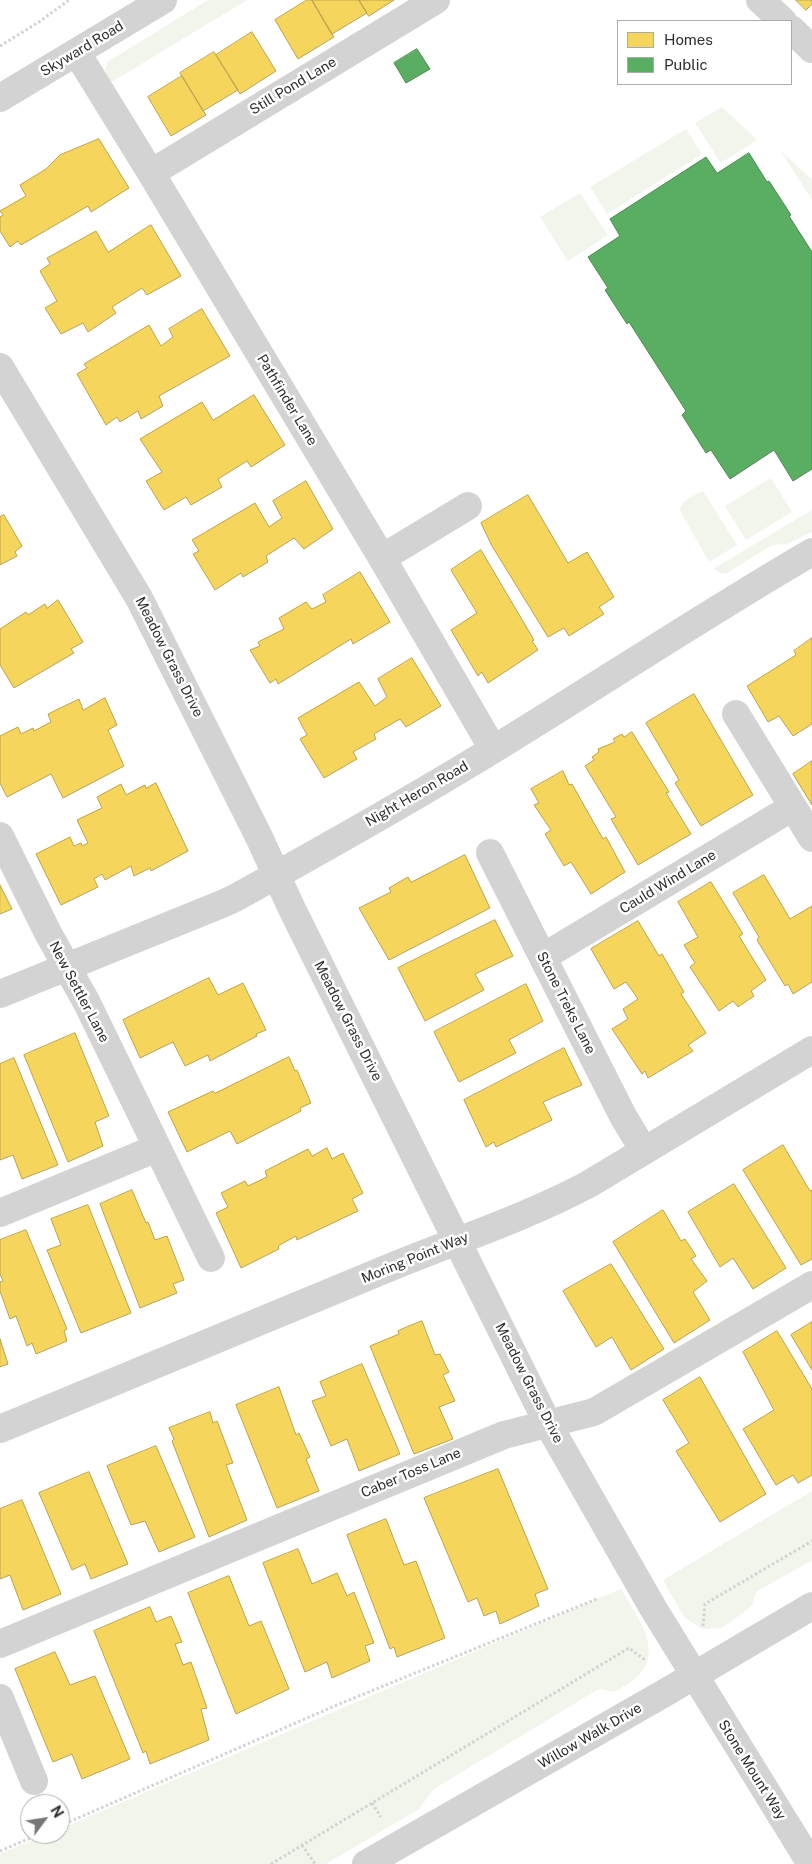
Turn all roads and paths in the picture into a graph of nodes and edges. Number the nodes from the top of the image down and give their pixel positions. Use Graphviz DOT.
graph roads {
  1 [pos="69,0"];
  2 [pos="163,0"];
  3 [pos="436,0"];
  4 [pos="760,0"];
  5 [pos="782,20"];
  6 [pos="792,30"];
  7 [pos="0,46"];
  8 [pos="812,49"];
  9 [pos="77,53"];
  10 [pos="0,98"];
  11 [pos="151,173"];
  12 [pos="0,367"];
  13 [pos="468,506"];
  14 [pos="812,552"];
  15 [pos="382,558"];
  16 [pos="736,714"];
  17 [pos="494,749"];
  18 [pos="793,807"];
  19 [pos="0,836"];
  20 [pos="812,838"];
  21 [pos="490,853"];
  22 [pos="276,875"];
  23 [pos="543,957"];
  24 [pos="67,967"];
  25 [pos="0,994"];
  26 [pos="812,1050"];
  27 [pos="158,1148"];
  28 [pos="644,1151"];
  29 [pos="0,1213"];
  30 [pos="458,1241"];
  31 [pos="211,1258"];
  32 [pos="812,1284"];
  33 [pos="548,1424"];
  34 [pos="0,1429"];
  35 [pos="812,1541"];
  36 [pos="599,1598"];
  37 [pos="812,1606"];
  38 [pos="0,1644"];
  39 [pos="676,1645"];
  40 [pos="694,1676"];
  41 [pos="0,1698"];
  42 [pos="34,1781"];
  43 [pos="372,1803"];
  44 [pos="70,1822"];
  45 [pos="386,1824"];
  46 [pos="803,1832"];
  47 [pos="20,1842"];
  48 [pos="302,1845"];
  49 [pos="0,1851"];
  50 [pos="271,1864"];
  51 [pos="315,1864"];
  52 [pos="366,1864"];
  53 [pos="811,1864"];
  1 -- 7 [label="path"];
  2 -- 9 [label="street, Skyward Road"];
  3 -- 11 [label="street, Still Pond Lane"];
  4 -- 5 [label="street"];
  6 -- 8 [label="street"];
  9 -- 10 [label="street, Skyward Road"];
  9 -- 11 [label="street, Pathfinder Lane"];
  11 -- 15 [label="street, Pathfinder Lane"];
  12 -- 22 [label="street, Meadow Grass Drive"];
  13 -- 15 [label="street"];
  14 -- 17 [label="street, Night Heron Road"];
  15 -- 17 [label="street, Pathfinder Lane"];
  16 -- 18 [label="street"];
  17 -- 22 [label="street, Night Heron Road"];
  18 -- 20 [label="street"];
  18 -- 23 [label="street, Cauld Wind Lane"];
  19 -- 24 [label="street, New Settler Lane"];
  21 -- 23 [label="street, Stone Treks Lane"];
  22 -- 24 [label="street, Night Heron Road"];
  22 -- 30 [label="street, Meadow Grass Drive"];
  23 -- 28 [label="street, Stone Treks Lane"];
  24 -- 25 [label="street, Night Heron Road"];
  24 -- 27 [label="street, New Settler Lane"];
  26 -- 28 [label="street, Moring Point Way"];
  27 -- 29 [label="street"];
  27 -- 31 [label="street, New Settler Lane"];
  28 -- 30 [label="street, Moring Point Way"];
  30 -- 33 [label="street, Meadow Grass Drive"];
  30 -- 34 [label="street, Moring Point Way"];
  32 -- 33 [label="street, Caber Toss Lane"];
  33 -- 38 [label="street, Caber Toss Lane"];
  33 -- 39 [label="street, Meadow Grass Drive"];
  35 -- 39 [label="path"];
  36 -- 44 [label="path"];
  37 -- 40 [label="street, Willow Walk Drive"];
  39 -- 40 [label="street, Meadow Grass Drive"];
  39 -- 43 [label="path"];
  40 -- 46 [label="street, Stone Mount Way"];
  40 -- 52 [label="street, Willow Walk Drive"];
  41 -- 42 [label="street"];
  43 -- 45 [label="path"];
  43 -- 48 [label="path"];
  46 -- 53 [label="street, Stone Mount Way"];
  47 -- 49 [label="path"];
  48 -- 50 [label="path"];
  48 -- 51 [label="path"];
}
